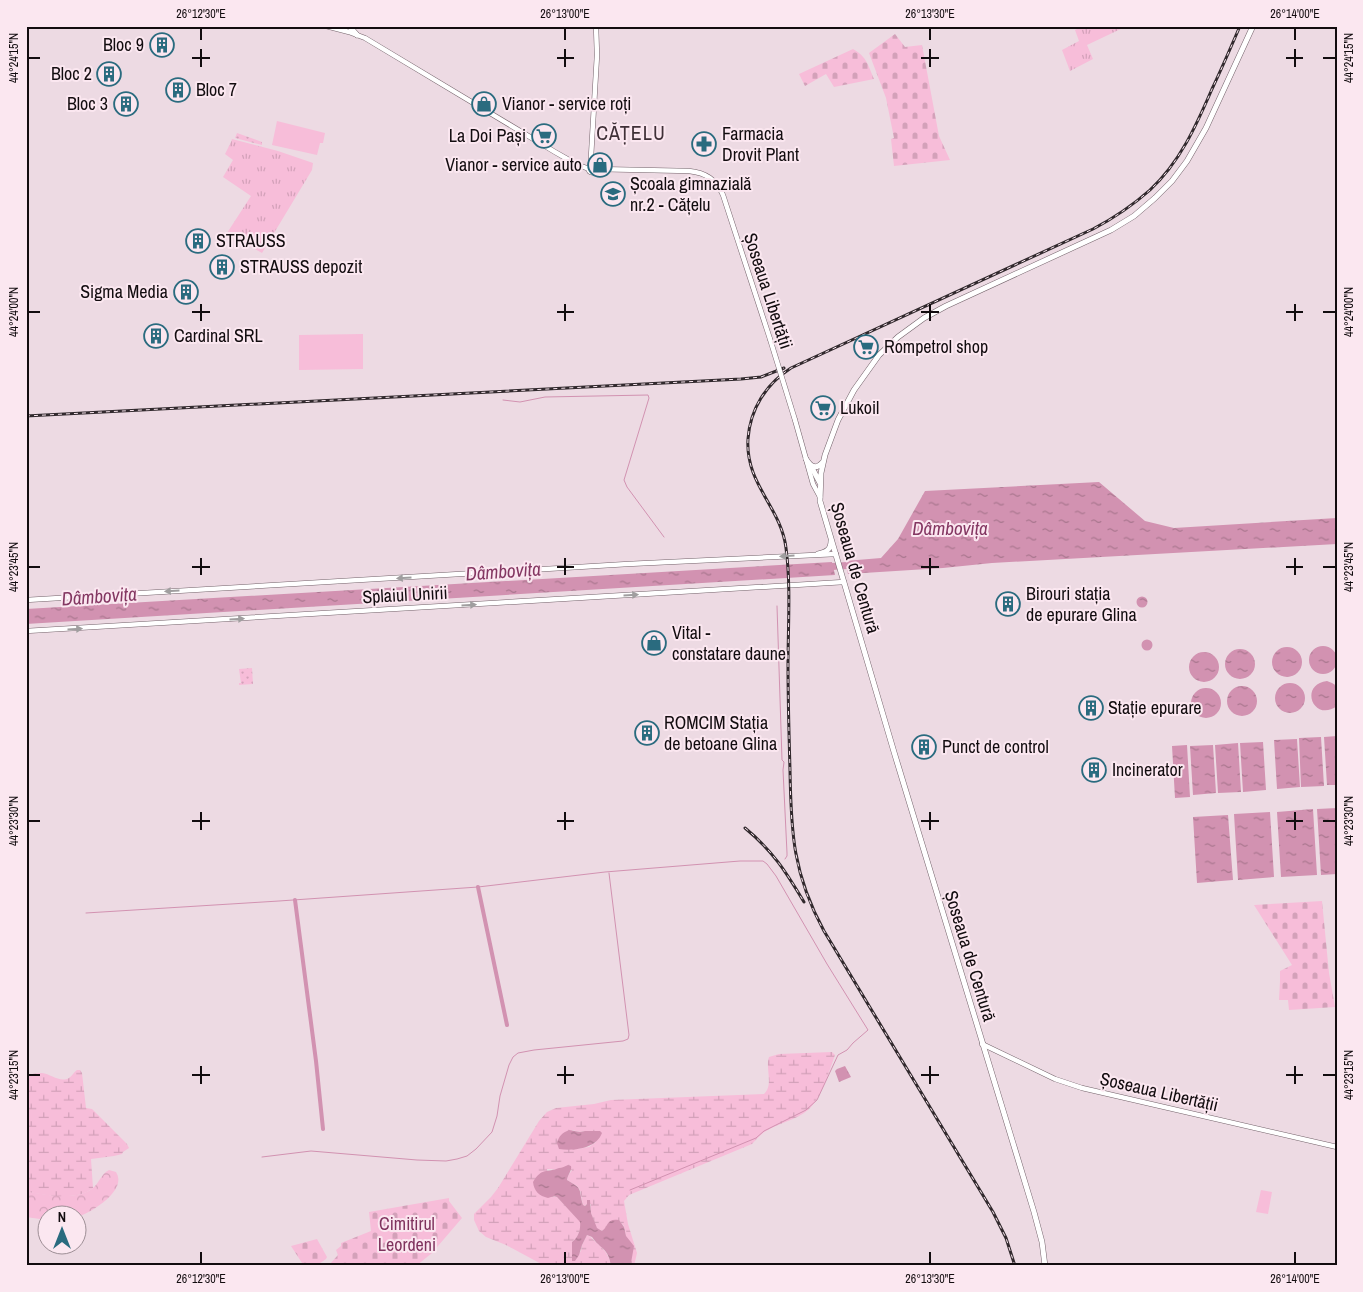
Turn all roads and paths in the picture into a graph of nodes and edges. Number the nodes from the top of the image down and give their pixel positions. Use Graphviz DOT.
graph roads {
  1 [pos="326,26"];
  2 [pos="349,26"];
  3 [pos="596,26"];
  4 [pos="1253,26"];
  5 [pos="357,35"];
  6 [pos="592,168"];
  7 [pos="806,459"];
  8 [pos="823,462"];
  9 [pos="810,465"];
  10 [pos="820,483"];
  11 [pos="820,498"];
  12 [pos="832,538"];
  13 [pos="818,554"];
  14 [pos="836,554"];
  15 [pos="844,582"];
  16 [pos="26,600"];
  17 [pos="26,632"];
  18 [pos="982,1044"];
  19 [pos="1337,1147"];
  20 [pos="1044,1266"];
  1 -- 5 [label="main road, Șoseaua Libertății"];
  2 -- 5 [label="main road"];
  3 -- 6 [label="main road"];
  4 -- 8 [label="main road, Șoseaua de Centură"];
  5 -- 6 [label="main road, Șoseaua Libertății"];
  6 -- 7 [label="main road, Șoseaua Libertății, bridge"];
  7 -- 9 [label="main road"];
  7 -- 11 [label="main road, Șoseaua Libertății"];
  8 -- 9 [label="main road"];
  8 -- 10 [label="main road, Șoseaua de Centură"];
  9 -- 10 [label="main road"];
  10 -- 11 [label="main road, Șoseaua de Centură"];
  11 -- 12 [label="main road, Șoseaua de Centură"];
  12 -- 13 [label="main road"];
  12 -- 14 [label="main road, Șoseaua de Centură"];
  13 -- 14 [label="main road, Splaiul Unirii"];
  13 -- 16 [label="main road, Splaiul Unirii, one-way"];
  14 -- 15 [label="main road, Șoseaua de Centură"];
  17 -- 15 [label="main road, Splaiul Unirii, one-way"];
  15 -- 18 [label="main road, Șoseaua de Centură"];
  18 -- 19 [label="main road, Șoseaua Libertății"];
  18 -- 20 [label="main road, Șoseaua de Centură"];
}
